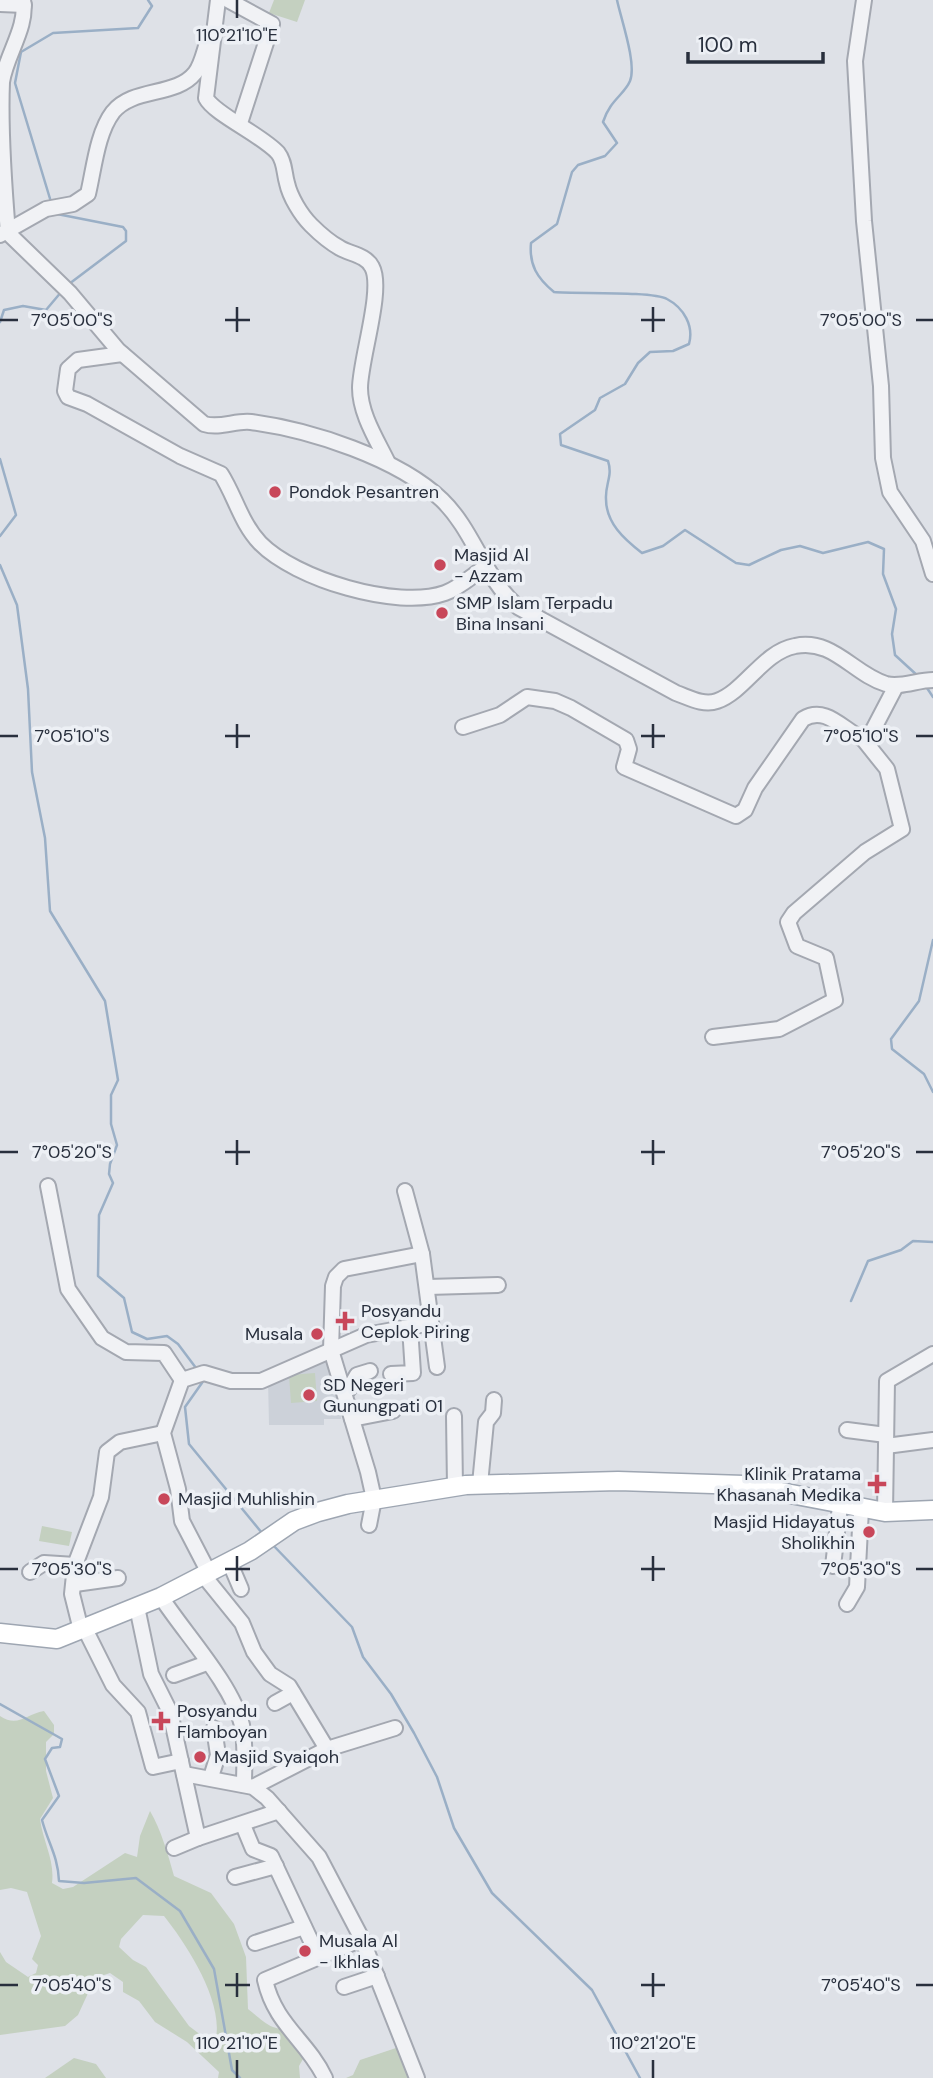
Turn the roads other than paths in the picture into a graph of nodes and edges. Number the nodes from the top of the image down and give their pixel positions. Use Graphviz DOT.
graph roads {
  1 [pos="864,0"];
  2 [pos="23,2"];
  3 [pos="221,2"];
  4 [pos="0,4"];
  5 [pos="1,116"];
  6 [pos="240,123"];
  7 [pos="4,234"];
  8 [pos="122,354"];
  9 [pos="388,463"];
  10 [pos="485,567"];
  11 [pos="933,574"];
  12 [pos="926,680"];
  13 [pos="896,686"];
  14 [pos="463,727"];
  15 [pos="863,739"];
  16 [pos="713,1037"];
  17 [pos="48,1186"];
  18 [pos="405,1191"];
  19 [pos="422,1254"];
  20 [pos="498,1285"];
  21 [pos="428,1287"];
  22 [pos="431,1323"];
  23 [pos="410,1327"];
  24 [pos="331,1350"];
  25 [pos="933,1354"];
  26 [pos="437,1367"];
  27 [pos="370,1371"];
  28 [pos="391,1374"];
  29 [pos="194,1376"];
  30 [pos="344,1391"];
  31 [pos="494,1400"];
  32 [pos="393,1410"];
  33 [pos="453,1416"];
  34 [pos="352,1419"];
  35 [pos="846,1430"];
  36 [pos="163,1433"];
  37 [pos="886,1440"];
  38 [pos="933,1440"];
  39 [pos="480,1484"];
  40 [pos="455,1487"];
  41 [pos="374,1499"];
  42 [pos="840,1506"];
  43 [pos="861,1509"];
  44 [pos="933,1510"];
  45 [pos="885,1513"];
  46 [pos="369,1525"];
  47 [pos="229,1561"];
  48 [pos="75,1565"];
  49 [pos="833,1566"];
  50 [pos="30,1572"];
  51 [pos="206,1575"];
  52 [pos="118,1578"];
  53 [pos="75,1584"];
  54 [pos="241,1589"];
  55 [pos="161,1597"];
  56 [pos="847,1604"];
  57 [pos="137,1607"];
  58 [pos="83,1629"];
  59 [pos="0,1633"];
  60 [pos="207,1663"];
  61 [pos="174,1675"];
  62 [pos="293,1692"];
  63 [pos="275,1703"];
  64 [pos="214,1728"];
  65 [pos="394,1728"];
  66 [pos="327,1749"];
  67 [pos="182,1767"];
  68 [pos="211,1777"];
  69 [pos="248,1786"];
  70 [pos="279,1811"];
  71 [pos="243,1825"];
  72 [pos="198,1838"];
  73 [pos="174,1848"];
  74 [pos="276,1866"];
  75 [pos="235,1877"];
  76 [pos="304,1927"];
  77 [pos="362,1939"];
  78 [pos="255,1942"];
  79 [pos="318,1956"];
  80 [pos="377,1976"];
  81 [pos="344,1987"];
  82 [pos="325,2078"];
  83 [pos="417,2078"];
  1 -- 11 [label="street"];
  2 -- 4 [label="street"];
  2 -- 5 [label="street"];
  3 -- 6 [label="street"];
  3 -- 6 [label="street"];
  3 -- 7 [label="street"];
  5 -- 7 [label="street"];
  6 -- 9 [label="street"];
  7 -- 8 [label="street"];
  8 -- 9 [label="street"];
  8 -- 10 [label="street"];
  9 -- 10 [label="street"];
  10 -- 13 [label="street"];
  12 -- 13 [label="street"];
  13 -- 15 [label="street"];
  14 -- 15 [label="street"];
  15 -- 16 [label="street"];
  17 -- 29 [label="street"];
  18 -- 19 [label="street"];
  19 -- 21 [label="street"];
  19 -- 24 [label="street"];
  20 -- 21 [label="street"];
  21 -- 22 [label="street"];
  22 -- 23 [label="street"];
  22 -- 26 [label="street"];
  23 -- 24 [label="street"];
  23 -- 28 [label="street"];
  24 -- 29 [label="street"];
  24 -- 30 [label="street"];
  25 -- 37 [label="street"];
  27 -- 30 [label="street"];
  29 -- 36 [label="street"];
  30 -- 34 [label="street"];
  31 -- 39 [label="street"];
  32 -- 34 [label="street"];
  33 -- 40 [label="street"];
  34 -- 41 [label="street"];
  35 -- 37 [label="street"];
  36 -- 48 [label="street"];
  36 -- 51 [label="street"];
  37 -- 38 [label="street"];
  37 -- 45 [label="street"];
  39 -- 40 [label="main road"];
  39 -- 42 [label="main road"];
  40 -- 41 [label="main road"];
  41 -- 46 [label="street"];
  41 -- 47 [label="main road"];
  42 -- 43 [label="main road"];
  42 -- 49 [label="street"];
  43 -- 45 [label="main road"];
  43 -- 56 [label="street"];
  44 -- 45 [label="main road"];
  47 -- 51 [label="main road"];
  47 -- 54 [label="street"];
  48 -- 50 [label="street"];
  48 -- 53 [label="street"];
  51 -- 55 [label="main road"];
  51 -- 62 [label="street"];
  52 -- 53 [label="street"];
  53 -- 58 [label="street"];
  55 -- 57 [label="main road"];
  55 -- 60 [label="street"];
  57 -- 58 [label="main road"];
  57 -- 67 [label="street"];
  58 -- 59 [label="main road"];
  58 -- 67 [label="street"];
  60 -- 61 [label="street"];
  60 -- 69 [label="street"];
  62 -- 63 [label="street"];
  62 -- 66 [label="street"];
  64 -- 68 [label="street"];
  65 -- 66 [label="street"];
  66 -- 69 [label="street"];
  67 -- 68 [label="street"];
  67 -- 72 [label="street"];
  68 -- 69 [label="street"];
  69 -- 70 [label="street"];
  70 -- 71 [label="street"];
  70 -- 77 [label="street"];
  71 -- 72 [label="street"];
  71 -- 74 [label="street"];
  72 -- 73 [label="street"];
  74 -- 75 [label="street"];
  74 -- 76 [label="street"];
  76 -- 78 [label="street"];
  76 -- 79 [label="street"];
  77 -- 79 [label="street"];
  77 -- 80 [label="street"];
  79 -- 82 [label="street"];
  80 -- 81 [label="street"];
  80 -- 83 [label="street"];
}
